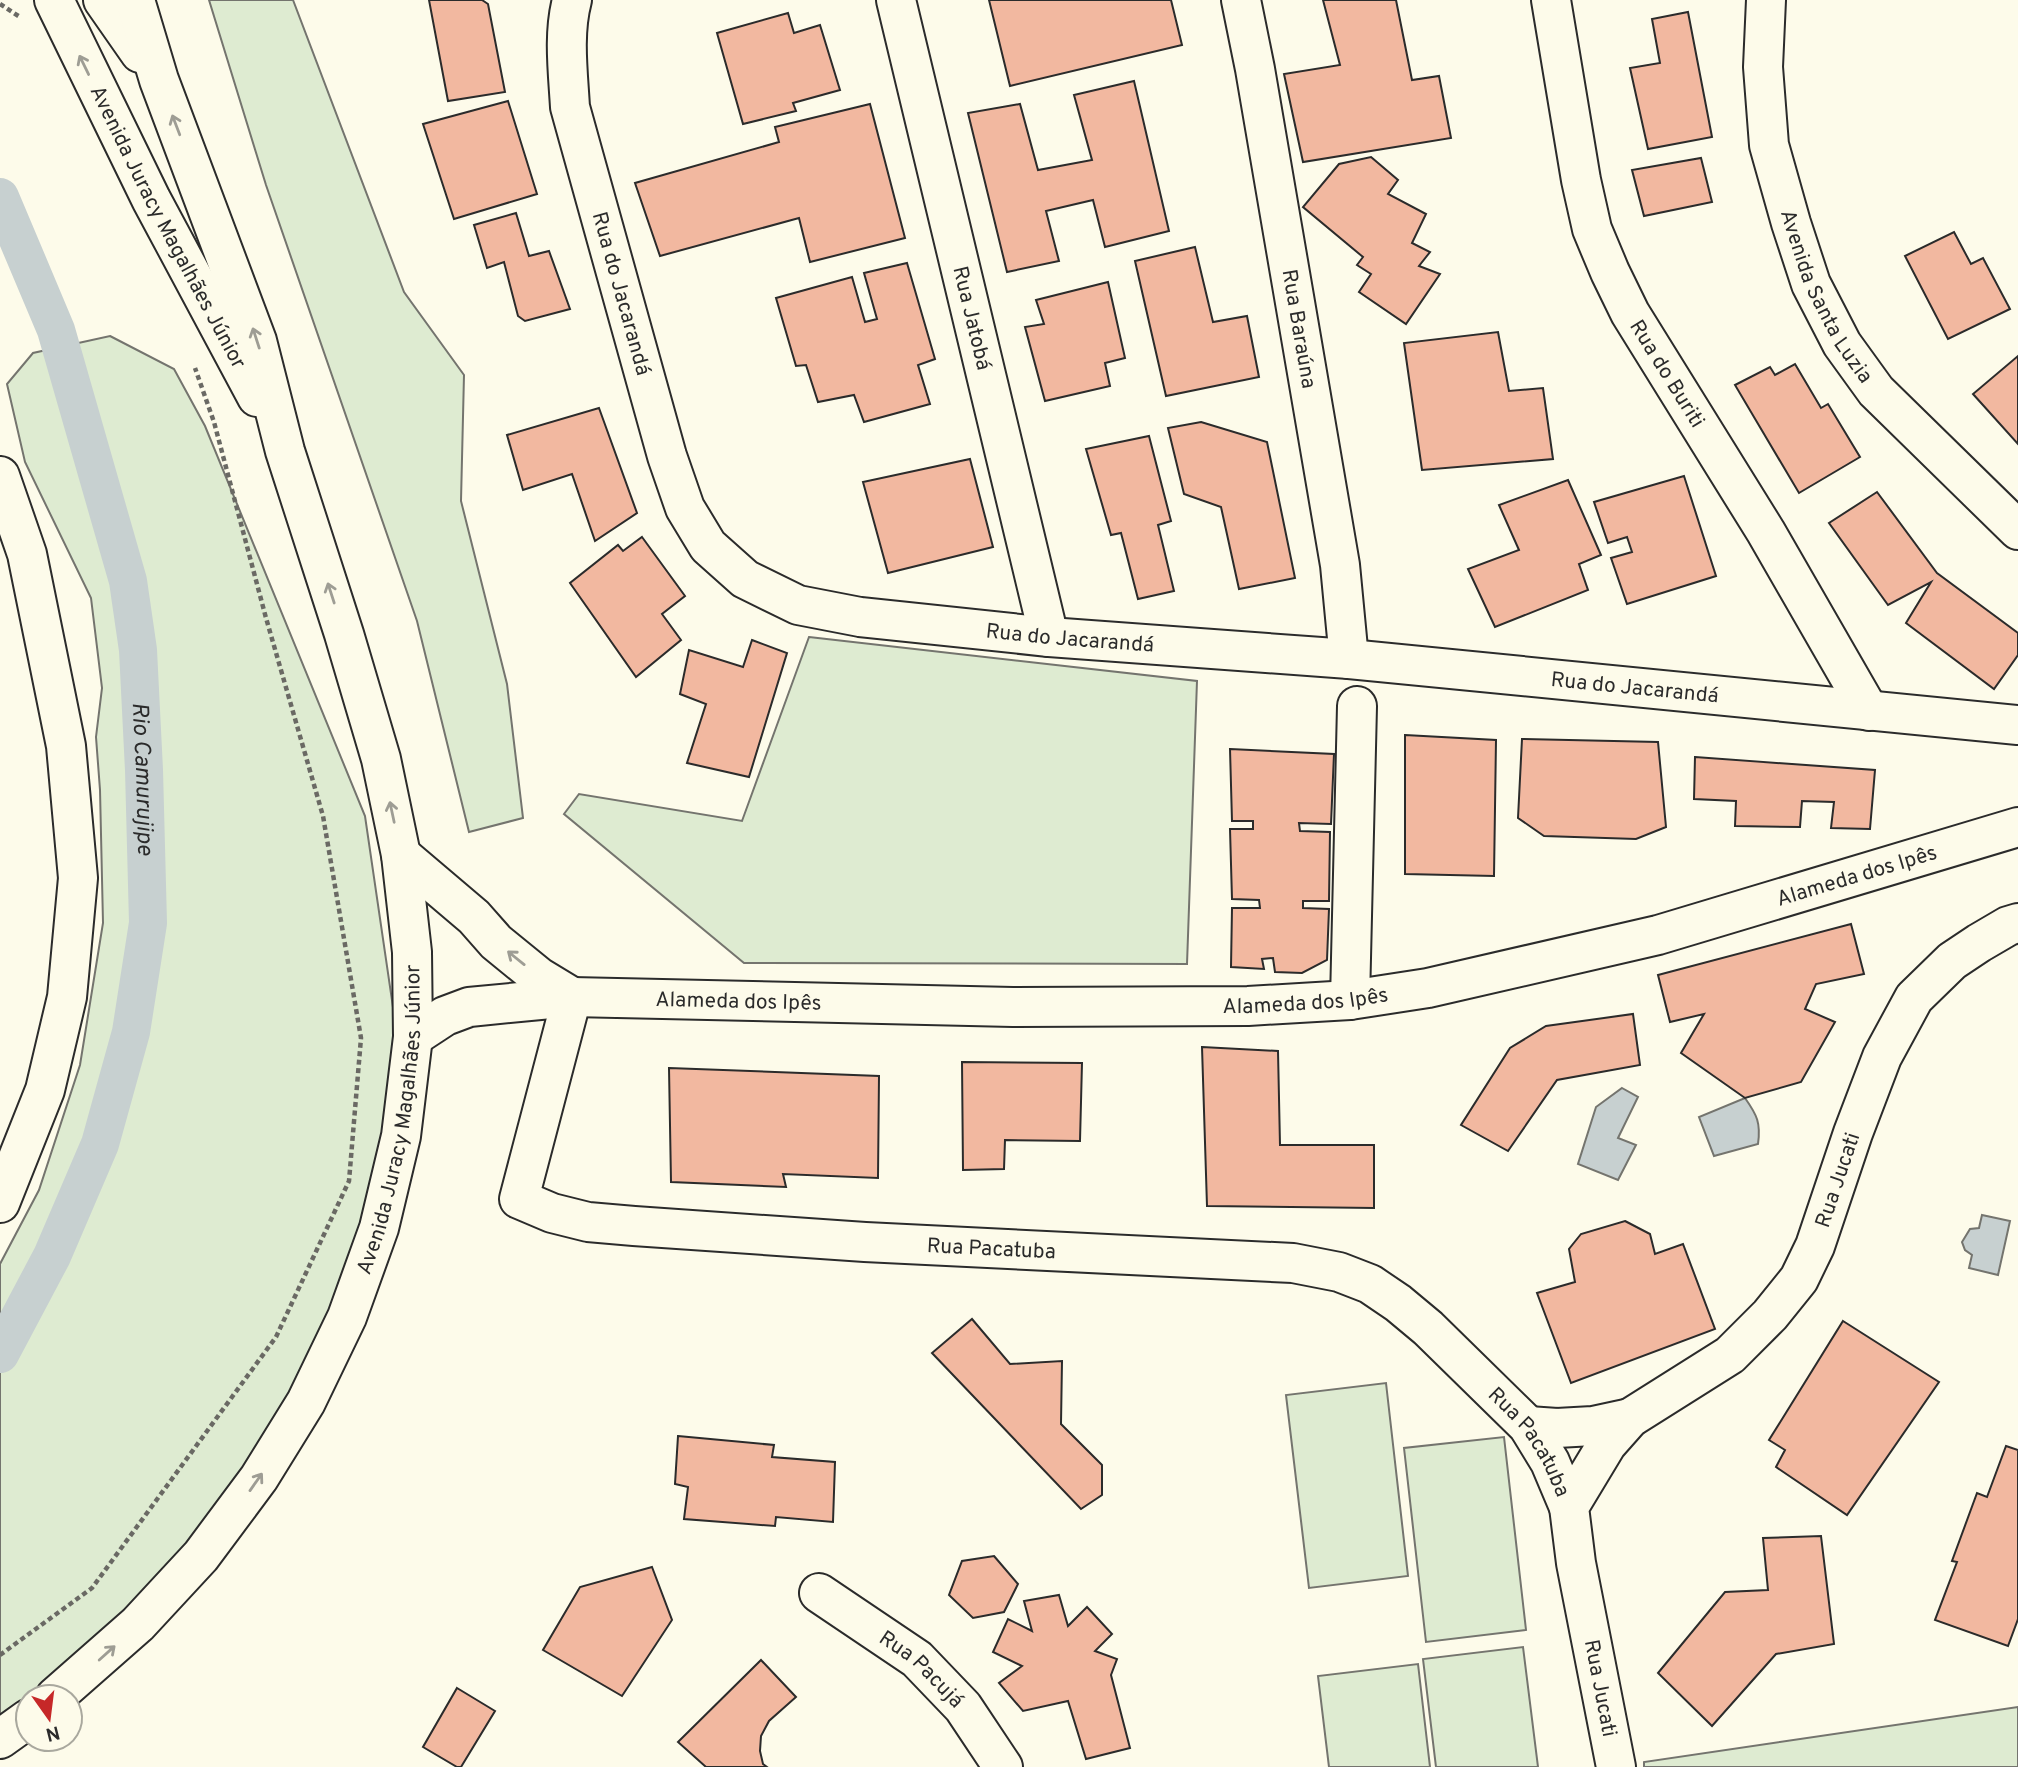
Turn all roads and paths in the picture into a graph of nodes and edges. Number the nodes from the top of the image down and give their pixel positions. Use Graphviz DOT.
graph roads {
  1 [pos="103,0"];
  2 [pos="135,0"];
  3 [pos="572,0"];
  4 [pos="896,0"];
  5 [pos="1241,0"];
  6 [pos="1551,0"];
  7 [pos="1766,0"];
  8 [pos="0,4"];
  9 [pos="40,11"];
  10 [pos="159,80"];
  11 [pos="191,359"];
  12 [pos="285,452"];
  13 [pos="0,476"];
  14 [pos="2018,530"];
  15 [pos="1049,637"];
  16 [pos="1349,659"];
  17 [pos="1357,706"];
  18 [pos="1869,711"];
  19 [pos="2018,725"];
  20 [pos="2018,827"];
  21 [pos="401,855"];
  22 [pos="2018,923"];
  23 [pos="572,997"];
  24 [pos="1350,1000"];
  25 [pos="413,1037"];
  26 [pos="0,1203"];
  27 [pos="1630,1418"];
  28 [pos="1528,1426"];
  29 [pos="1569,1507"];
  30 [pos="819,1593"];
  31 [pos="0,1655"];
  32 [pos="71,1683"];
  33 [pos="1003,1767"];
  34 [pos="1616,1767"];
  1 -- 10 [label="street"];
  2 -- 10 [label="street, Avenida Juracy Magalhães Júnior"];
  3 -- 15 [label="street, Rua do Jacarandá"];
  4 -- 15 [label="street, Rua Jatobá"];
  5 -- 16 [label="street, Rua Baraúna"];
  6 -- 18 [label="street, Rua do Buriti"];
  7 -- 14 [label="street, Avenida Santa Luzia"];
  8 -- 9 [label="path"];
  12 -- 9 [label="street, Avenida Juracy Magalhães Júnior, one-way"];
  12 -- 10 [label="street, Avenida Juracy Magalhães Júnior, one-way"];
  11 -- 31 [label="path"];
  21 -- 12 [label="street, Avenida Juracy Magalhães Júnior, one-way"];
  13 -- 26 [label="street"];
  15 -- 16 [label="street, Rua do Jacarandá"];
  16 -- 18 [label="street, Rua do Jacarandá"];
  17 -- 24 [label="street"];
  18 -- 19 [label="street, Rua do Jacarandá"];
  20 -- 24 [label="street, Alameda dos Ipês"];
  23 -- 21 [label="street, Alameda dos Ipês, one-way"];
  21 -- 25 [label="street, Avenida Juracy Magalhães Júnior"];
  22 -- 27 [label="street, Rua Jucati"];
  23 -- 24 [label="street, Alameda dos Ipês"];
  23 -- 25 [label="street, Alameda dos Ipês"];
  23 -- 28 [label="street, Rua Pacatuba"];
  32 -- 25 [label="street, Avenida Juracy Magalhães Júnior, one-way"];
  27 -- 28 [label="street, Rua Jucati"];
  27 -- 29 [label="street, Rua Jucati"];
  28 -- 29 [label="street, Rua Pacatuba"];
  29 -- 34 [label="street, Rua Jucati"];
  30 -- 33 [label="street, Rua Pacujá"];
}
